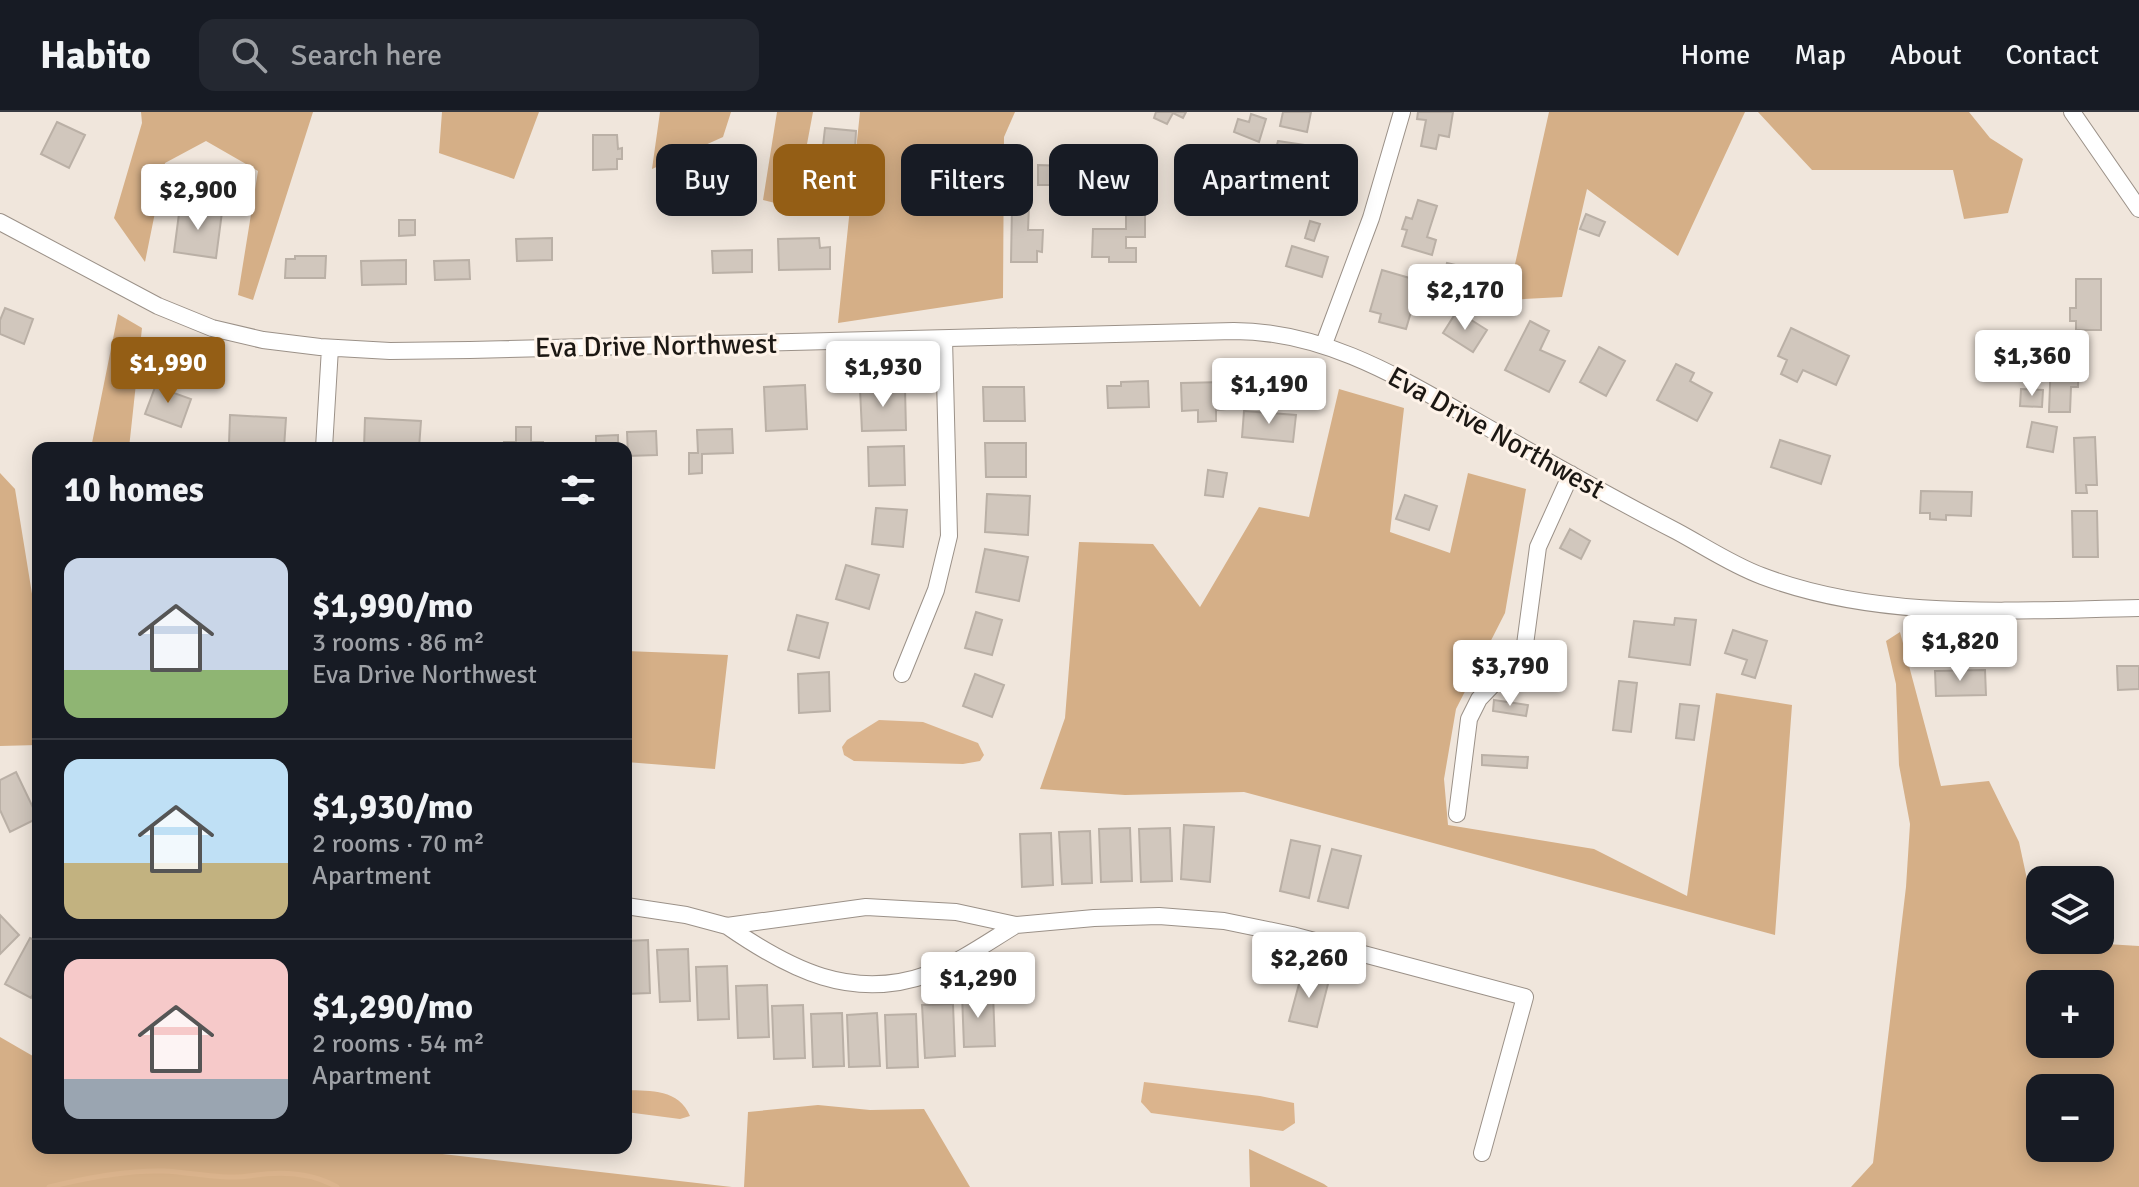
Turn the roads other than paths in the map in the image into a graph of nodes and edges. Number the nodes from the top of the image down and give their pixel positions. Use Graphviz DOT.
graph roads {
  1 [pos="1402,112"];
  2 [pos="2072,112"];
  3 [pos="2139,209"];
  4 [pos="0,222"];
  5 [pos="944,339"];
  6 [pos="1324,344"];
  7 [pos="330,348"];
  8 [pos="324,442"];
  9 [pos="1571,474"];
  10 [pos="2139,608"];
  11 [pos="902,674"];
  12 [pos="1457,814"];
  13 [pos="632,906"];
  14 [pos="1016,925"];
  15 [pos="727,926"];
  16 [pos="1482,1153"];
  1 -- 6 [label="street"];
  2 -- 3 [label="street"];
  4 -- 7 [label="street, Eva Drive Northwest"];
  5 -- 6 [label="street, Eva Drive Northwest"];
  5 -- 7 [label="street, Eva Drive Northwest"];
  5 -- 11 [label="street"];
  6 -- 9 [label="street, Eva Drive Northwest"];
  7 -- 8 [label="street"];
  9 -- 10 [label="street, Eva Drive Northwest"];
  9 -- 12 [label="street"];
  13 -- 15 [label="street"];
  14 -- 15 [label="street"];
  14 -- 15 [label="street"];
  14 -- 16 [label="street"];
}
